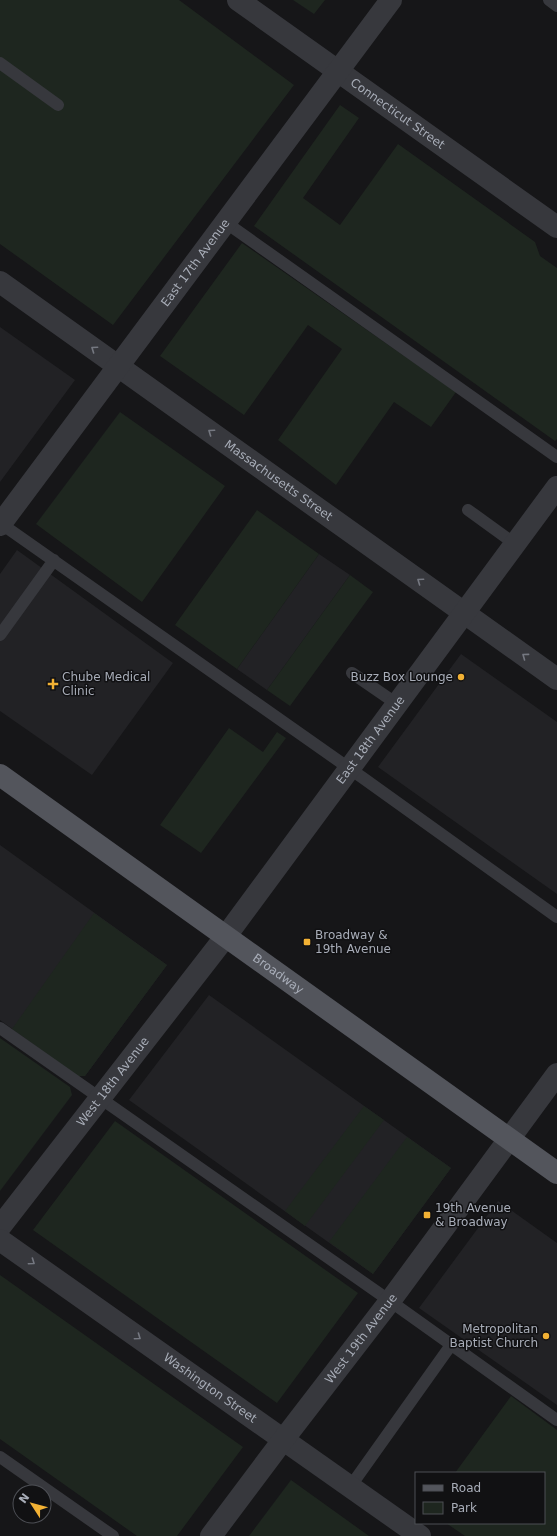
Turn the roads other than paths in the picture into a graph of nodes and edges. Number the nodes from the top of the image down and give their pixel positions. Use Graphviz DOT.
graph roads {
  1 [pos="238,0"];
  2 [pos="391,0"];
  3 [pos="549,0"];
  4 [pos="557,6"];
  5 [pos="0,63"];
  6 [pos="338,71"];
  7 [pos="58,105"];
  8 [pos="225,222"];
  9 [pos="557,227"];
  10 [pos="0,282"];
  11 [pos="118,366"];
  12 [pos="557,457"];
  13 [pos="557,487"];
  14 [pos="468,510"];
  15 [pos="0,524"];
  16 [pos="515,544"];
  17 [pos="54,560"];
  18 [pos="464,613"];
  19 [pos="0,635"];
  20 [pos="352,673"];
  21 [pos="557,679"];
  22 [pos="397,704"];
  23 [pos="349,768"];
  24 [pos="0,775"];
  25 [pos="557,917"];
  26 [pos="226,936"];
  27 [pos="0,1028"];
  28 [pos="557,1074"];
  29 [pos="100,1098"];
  30 [pos="509,1139"];
  31 [pos="557,1173"];
  32 [pos="0,1227"];
  33 [pos="0,1240"];
  34 [pos="390,1301"];
  35 [pos="451,1345"];
  36 [pos="557,1420"];
  37 [pos="283,1440"];
  38 [pos="0,1457"];
  39 [pos="350,1486"];
  40 [pos="113,1536"];
  41 [pos="211,1536"];
  42 [pos="420,1536"];
  1 -- 6 [label="street, Connecticut Street"];
  2 -- 6 [label="street, East 17th Avenue"];
  3 -- 4 [label="lane"];
  5 -- 7 [label="lane"];
  6 -- 8 [label="street, East 17th Avenue"];
  6 -- 9 [label="street, Connecticut Street"];
  8 -- 11 [label="street, East 17th Avenue"];
  8 -- 12 [label="lane"];
  11 -- 10 [label="street, Massachusetts Street, one-way"];
  11 -- 15 [label="street, East 17th Avenue"];
  18 -- 11 [label="street, Massachusetts Street, one-way"];
  13 -- 16 [label="street, East 18th Avenue"];
  14 -- 16 [label="lane"];
  15 -- 17 [label="lane"];
  16 -- 18 [label="street, East 18th Avenue"];
  17 -- 19 [label="lane"];
  17 -- 23 [label="lane"];
  21 -- 18 [label="street, Massachusetts Street, one-way"];
  18 -- 22 [label="street, East 18th Avenue"];
  20 -- 22 [label="lane"];
  22 -- 23 [label="street, East 18th Avenue"];
  23 -- 25 [label="lane"];
  23 -- 26 [label="street, East 18th Avenue"];
  24 -- 26 [label="main road, Broadway"];
  26 -- 29 [label="street, West 18th Avenue"];
  26 -- 30 [label="main road, Broadway"];
  27 -- 29 [label="lane"];
  28 -- 30 [label="street, West 19th Avenue"];
  29 -- 32 [label="street, West 18th Avenue"];
  29 -- 34 [label="lane"];
  30 -- 31 [label="main road, Broadway"];
  30 -- 34 [label="street, West 19th Avenue"];
  33 -- 37 [label="street, Washington Street, one-way"];
  34 -- 35 [label="lane"];
  34 -- 37 [label="street, West 19th Avenue"];
  35 -- 36 [label="lane"];
  35 -- 39 [label="lane"];
  37 -- 39 [label="street, Washington Street"];
  37 -- 41 [label="street, West 19th Avenue"];
  38 -- 40 [label="lane"];
  39 -- 42 [label="street, Washington Street"];
}
